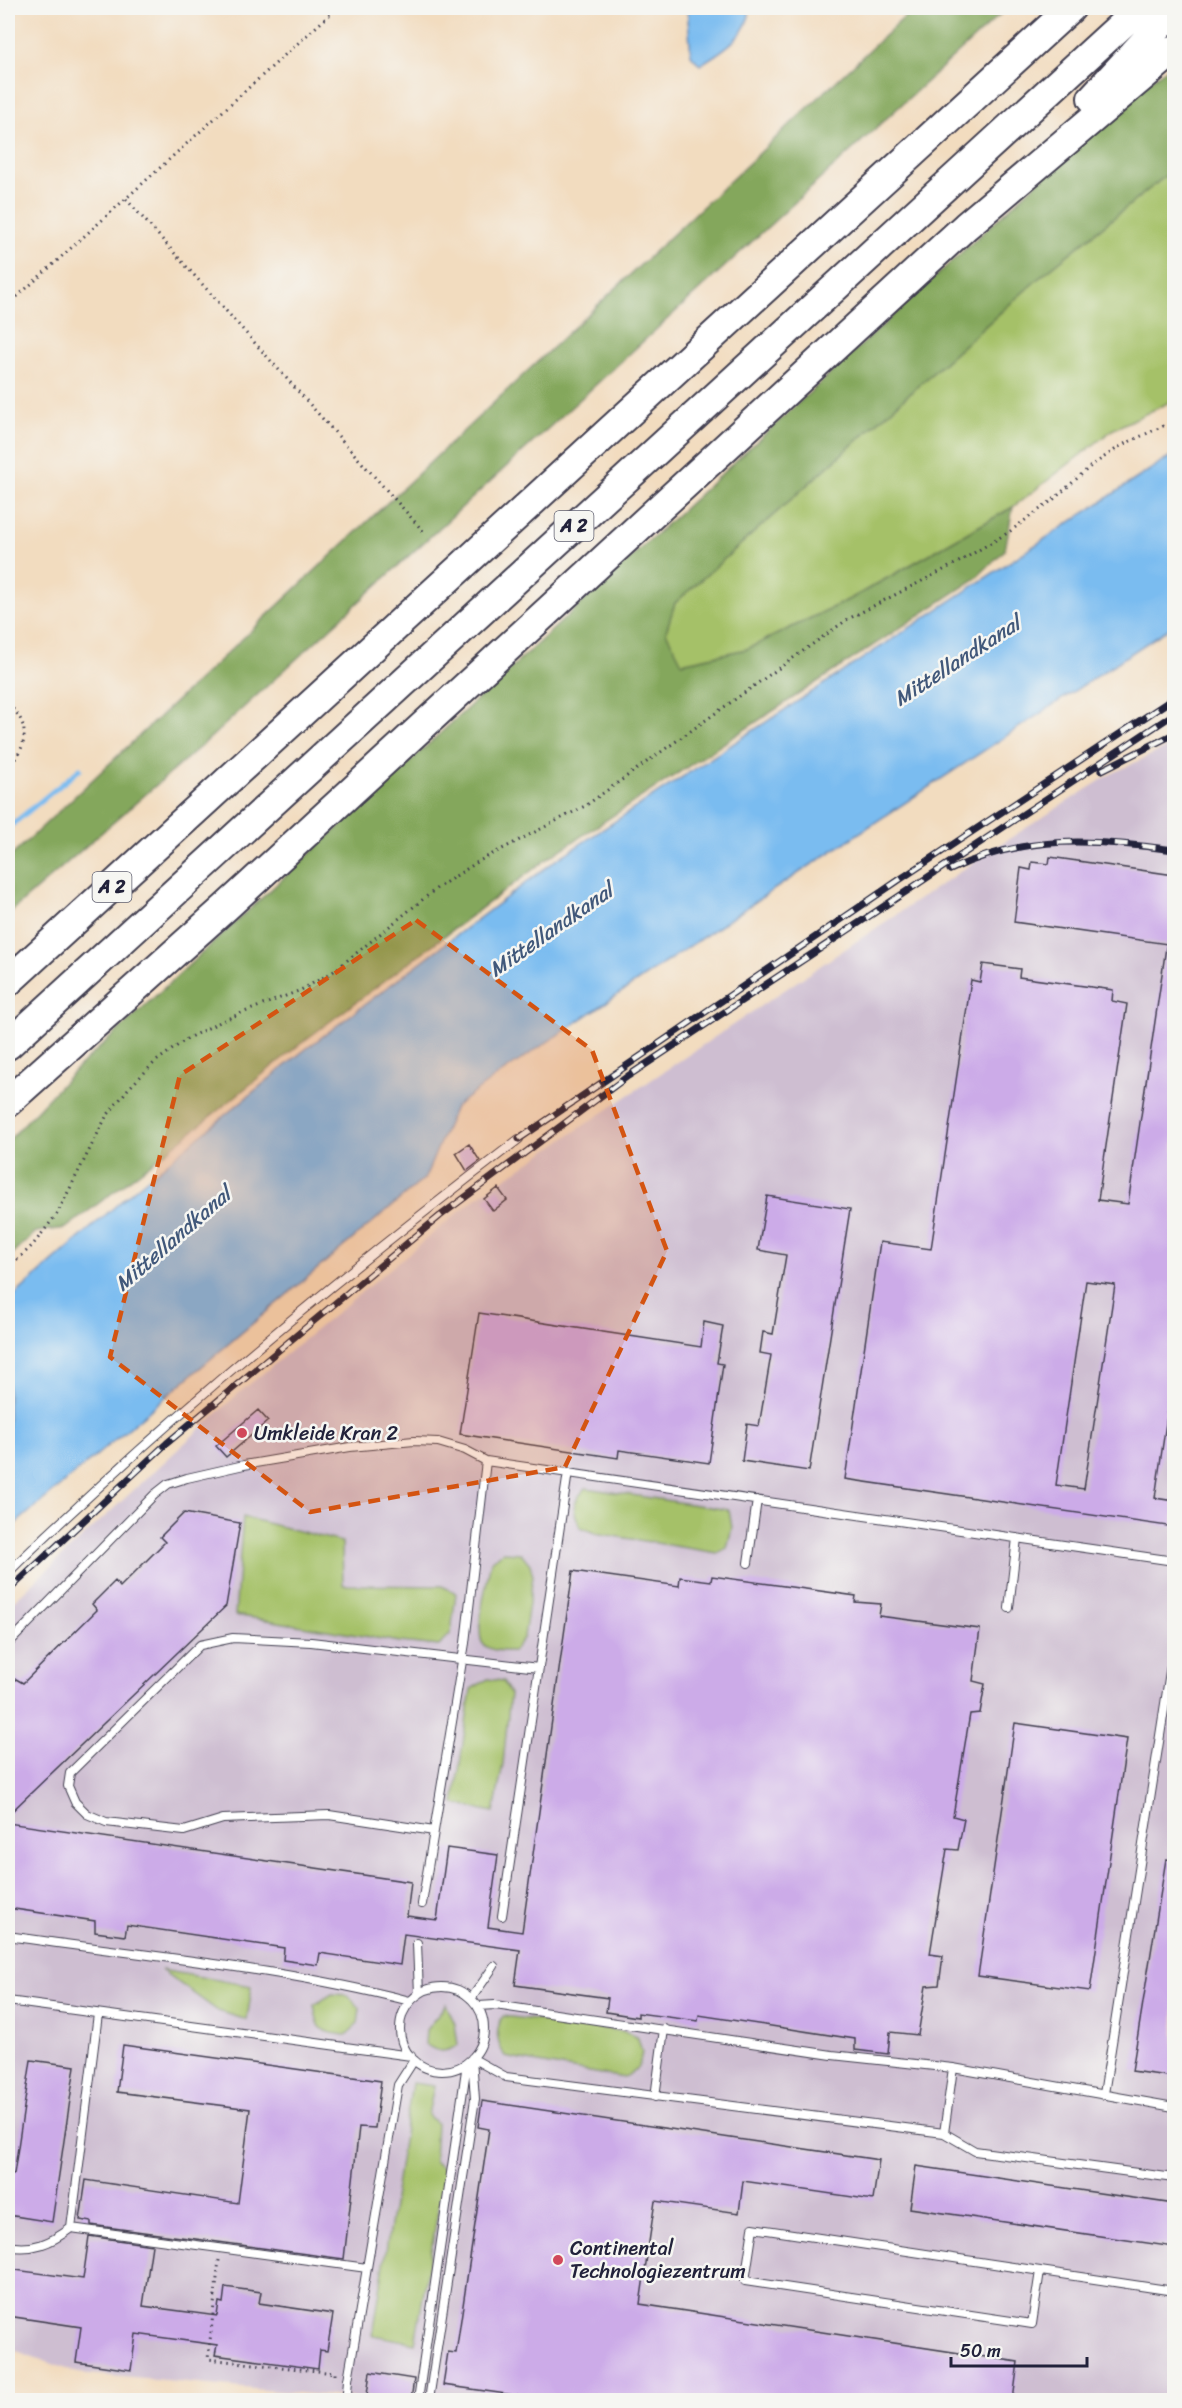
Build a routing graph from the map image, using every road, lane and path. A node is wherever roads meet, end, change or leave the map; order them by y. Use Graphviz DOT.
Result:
graph roads {
  1 [pos="337,8"];
  2 [pos="1071,8"];
  3 [pos="1140,8"];
  4 [pos="1174,10"];
  5 [pos="1174,50"];
  6 [pos="126,199"];
  7 [pos="966,226"];
  8 [pos="8,305"];
  9 [pos="1174,421"];
  10 [pos="424,532"];
  11 [pos="8,705"];
  12 [pos="8,766"];
  13 [pos="150,852"];
  14 [pos="226,907"];
  15 [pos="8,959"];
  16 [pos="8,982"];
  17 [pos="8,1045"];
  18 [pos="8,1102"];
  19 [pos="8,1120"];
  20 [pos="519,1139"];
  21 [pos="8,1268"];
  22 [pos="486,1461"];
  23 [pos="568,1472"];
  24 [pos="757,1500"];
  25 [pos="1017,1538"];
  26 [pos="1174,1561"];
  27 [pos="748,1563"];
  28 [pos="8,1573"];
  29 [pos="1009,1608"];
  30 [pos="8,1644"];
  31 [pos="1174,1646"];
  32 [pos="463,1658"];
  33 [pos="539,1668"];
  34 [pos="435,1831"];
  35 [pos="422,1904"];
  36 [pos="502,1916"];
  37 [pos="8,1936"];
  38 [pos="417,1943"];
  39 [pos="494,1966"];
  40 [pos="419,1994"];
  41 [pos="471,1999"];
  42 [pos="8,2001"];
  43 [pos="410,2001"];
  44 [pos="478,2006"];
  45 [pos="98,2014"];
  46 [pos="664,2029"];
  47 [pos="412,2058"];
  48 [pos="470,2060"];
  49 [pos="953,2068"];
  50 [pos="1104,2094"];
  51 [pos="656,2097"];
  52 [pos="1174,2108"];
  53 [pos="944,2133"];
  54 [pos="1174,2178"];
  55 [pos="71,2228"];
  56 [pos="8,2246"];
  57 [pos="220,2249"];
  58 [pos="367,2268"];
  59 [pos="1040,2271"];
  60 [pos="1174,2291"];
  61 [pos="335,2381"];
  62 [pos="350,2400"];
  63 [pos="418,2400"];
  64 [pos="429,2400"];
  1 -- 6 [label="path"];
  2 -- 13 [label="highway, A 2"];
  3 -- 17 [label="highway, A 2"];
  4 -- 7 [label="highway"];
  5 -- 7 [label="highway"];
  6 -- 8 [label="path"];
  6 -- 10 [label="path"];
  7 -- 14 [label="highway"];
  9 -- 21 [label="path"];
  11 -- 12 [label="path"];
  13 -- 15 [label="highway"];
  13 -- 16 [label="highway, A 2"];
  14 -- 18 [label="highway"];
  14 -- 19 [label="highway"];
  20 -- 28 [label="lane"];
  22 -- 23 [label="lane"];
  22 -- 30 [label="lane"];
  22 -- 32 [label="lane"];
  23 -- 24 [label="lane"];
  23 -- 33 [label="lane"];
  24 -- 25 [label="lane"];
  24 -- 27 [label="lane"];
  25 -- 26 [label="lane"];
  25 -- 29 [label="lane"];
  31 -- 50 [label="lane"];
  32 -- 33 [label="lane"];
  32 -- 34 [label="lane"];
  32 -- 34 [label="lane"];
  33 -- 36 [label="lane"];
  34 -- 35 [label="lane"];
  37 -- 43 [label="lane"];
  38 -- 40 [label="lane"];
  39 -- 41 [label="lane"];
  40 -- 41 [label="lane"];
  40 -- 43 [label="lane"];
  41 -- 44 [label="lane"];
  42 -- 45 [label="lane"];
  43 -- 47 [label="lane"];
  44 -- 46 [label="lane"];
  44 -- 48 [label="lane"];
  45 -- 47 [label="lane"];
  45 -- 55 [label="lane"];
  46 -- 49 [label="lane"];
  46 -- 51 [label="lane"];
  47 -- 48 [label="lane"];
  47 -- 58 [label="lane"];
  48 -- 51 [label="lane"];
  48 -- 63 [label="lane"];
  48 -- 64 [label="lane"];
  49 -- 50 [label="lane"];
  49 -- 53 [label="lane"];
  50 -- 52 [label="lane"];
  51 -- 53 [label="lane"];
  53 -- 54 [label="lane"];
  55 -- 56 [label="lane"];
  55 -- 57 [label="lane"];
  57 -- 58 [label="lane"];
  57 -- 61 [label="path"];
  58 -- 62 [label="lane"];
  59 -- 59 [label="lane"];
  59 -- 60 [label="lane"];
}
